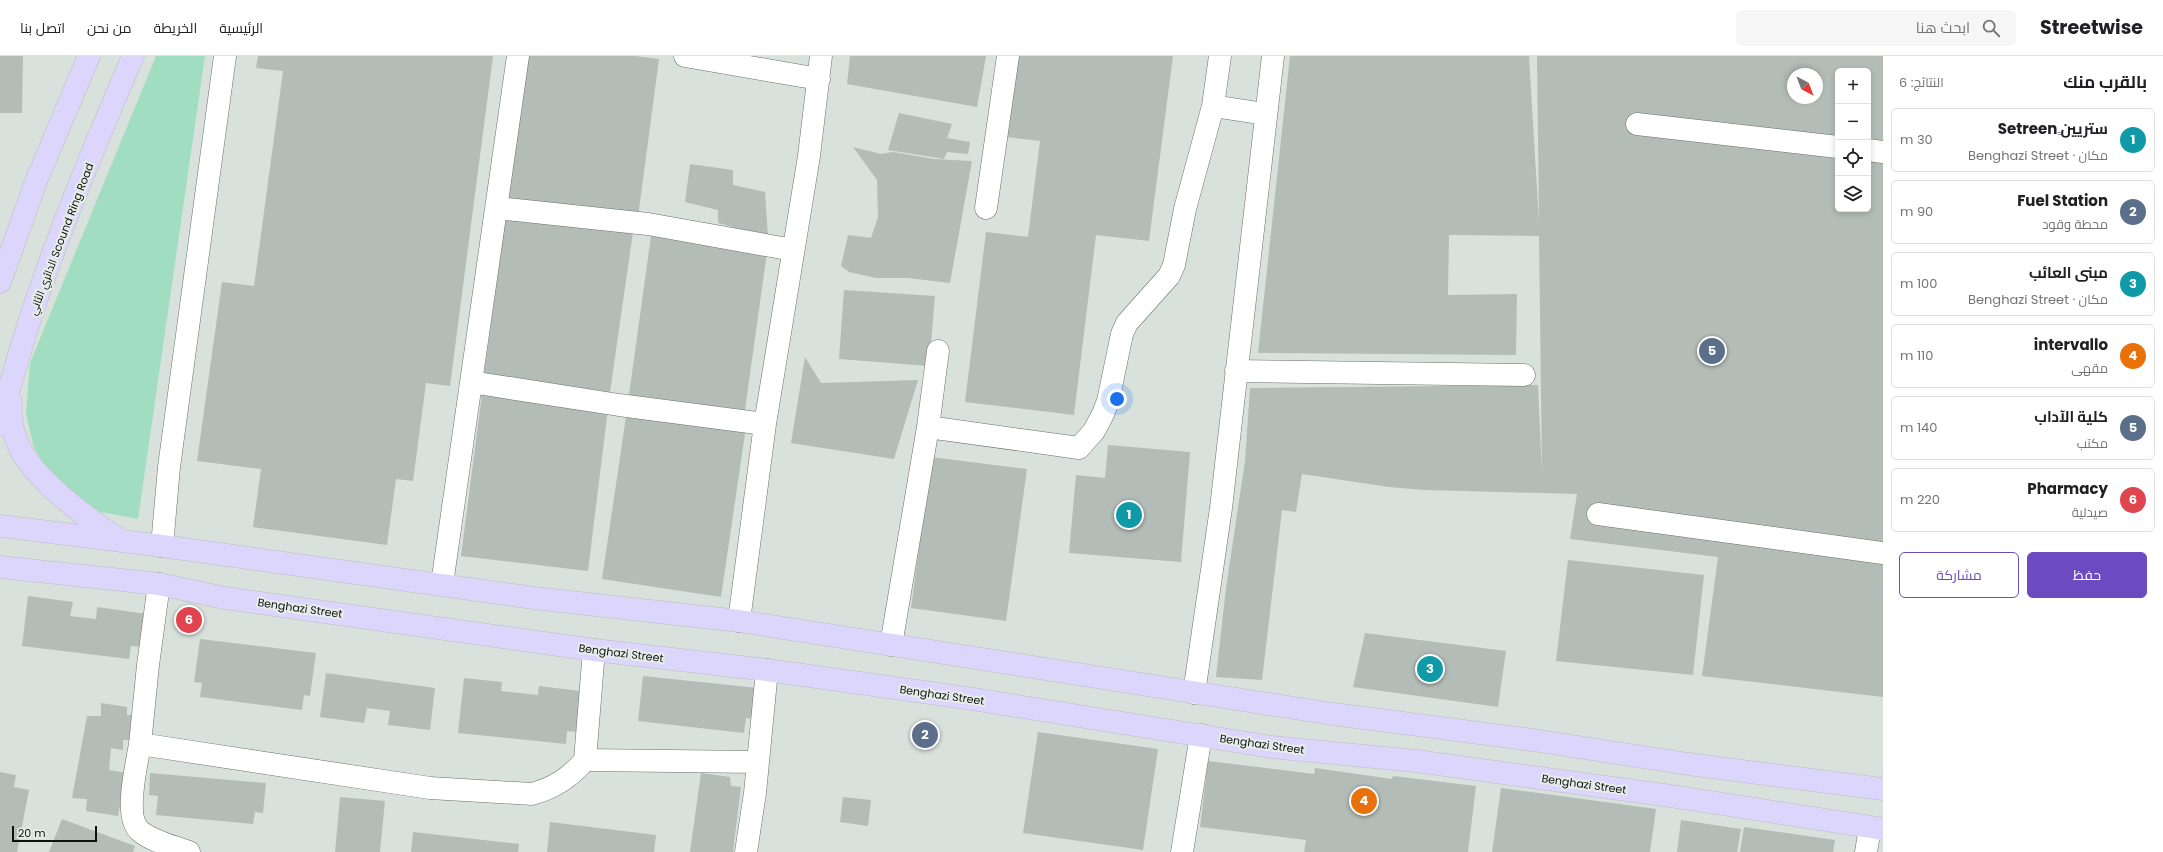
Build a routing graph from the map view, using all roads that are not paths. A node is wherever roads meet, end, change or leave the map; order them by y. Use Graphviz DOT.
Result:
graph roads {
  1 [pos="88,56"];
  2 [pos="133,56"];
  3 [pos="226,56"];
  4 [pos="518,56"];
  5 [pos="685,56"];
  6 [pos="820,56"];
  7 [pos="1008,56"];
  8 [pos="1220,56"];
  9 [pos="1273,56"];
  10 [pos="819,79"];
  11 [pos="1214,106"];
  12 [pos="1265,114"];
  13 [pos="1637,124"];
  14 [pos="1835,146"];
  15 [pos="1871,150"];
  16 [pos="1883,152"];
  17 [pos="497,208"];
  18 [pos="986,208"];
  19 [pos="793,250"];
  20 [pos="0,282"];
  21 [pos="938,351"];
  22 [pos="1236,371"];
  23 [pos="1524,375"];
  24 [pos="11,379"];
  25 [pos="470,382"];
  26 [pos="765,424"];
  27 [pos="0,425"];
  28 [pos="928,427"];
  29 [pos="1598,514"];
  30 [pos="0,526"];
  31 [pos="120,540"];
  32 [pos="162,546"];
  33 [pos="1883,552"];
  34 [pos="0,567"];
  35 [pos="159,584"];
  36 [pos="442,584"];
  37 [pos="739,621"];
  38 [pos="891,645"];
  39 [pos="594,650"];
  40 [pos="767,670"];
  41 [pos="1194,693"];
  42 [pos="1201,735"];
  43 [pos="140,744"];
  44 [pos="585,760"];
  45 [pos="758,762"];
  46 [pos="1883,789"];
  47 [pos="1877,828"];
  48 [pos="189,852"];
  49 [pos="746,852"];
  50 [pos="1182,852"];
  51 [pos="1866,852"];
  1 -- 20 [label="main road"];
  2 -- 24 [label="main road, الدائري الثاني Scound Ring Road"];
  3 -- 32 [label="street"];
  4 -- 17 [label="street"];
  5 -- 10 [label="street"];
  6 -- 10 [label="street"];
  7 -- 18 [label="street"];
  8 -- 11 [label="street"];
  9 -- 12 [label="street"];
  10 -- 19 [label="street"];
  11 -- 12 [label="street"];
  11 -- 28 [label="street"];
  12 -- 22 [label="street"];
  13 -- 14 [label="street"];
  15 -- 16 [label="street"];
  17 -- 19 [label="street"];
  17 -- 25 [label="street"];
  19 -- 26 [label="street"];
  21 -- 28 [label="street"];
  22 -- 23 [label="street"];
  22 -- 41 [label="street"];
  24 -- 27 [label="main road, الدائري الثاني Scound Ring Road"];
  24 -- 31 [label="main road"];
  25 -- 26 [label="street"];
  25 -- 36 [label="street"];
  26 -- 37 [label="street"];
  28 -- 38 [label="street"];
  29 -- 33 [label="street"];
  30 -- 31 [label="main road"];
  31 -- 32 [label="main road"];
  32 -- 36 [label="main road"];
  34 -- 35 [label="main road, Benghazi Street"];
  35 -- 39 [label="main road, Benghazi Street"];
  35 -- 43 [label="street"];
  36 -- 37 [label="main road"];
  37 -- 38 [label="main road"];
  38 -- 41 [label="main road"];
  39 -- 40 [label="main road, Benghazi Street"];
  39 -- 44 [label="street"];
  40 -- 42 [label="main road, Benghazi Street"];
  40 -- 45 [label="street"];
  41 -- 46 [label="main road"];
  42 -- 47 [label="main road, Benghazi Street"];
  42 -- 50 [label="street"];
  43 -- 44 [label="street"];
  43 -- 48 [label="street"];
  44 -- 45 [label="street"];
  45 -- 49 [label="street"];
  47 -- 51 [label="street"];
}
